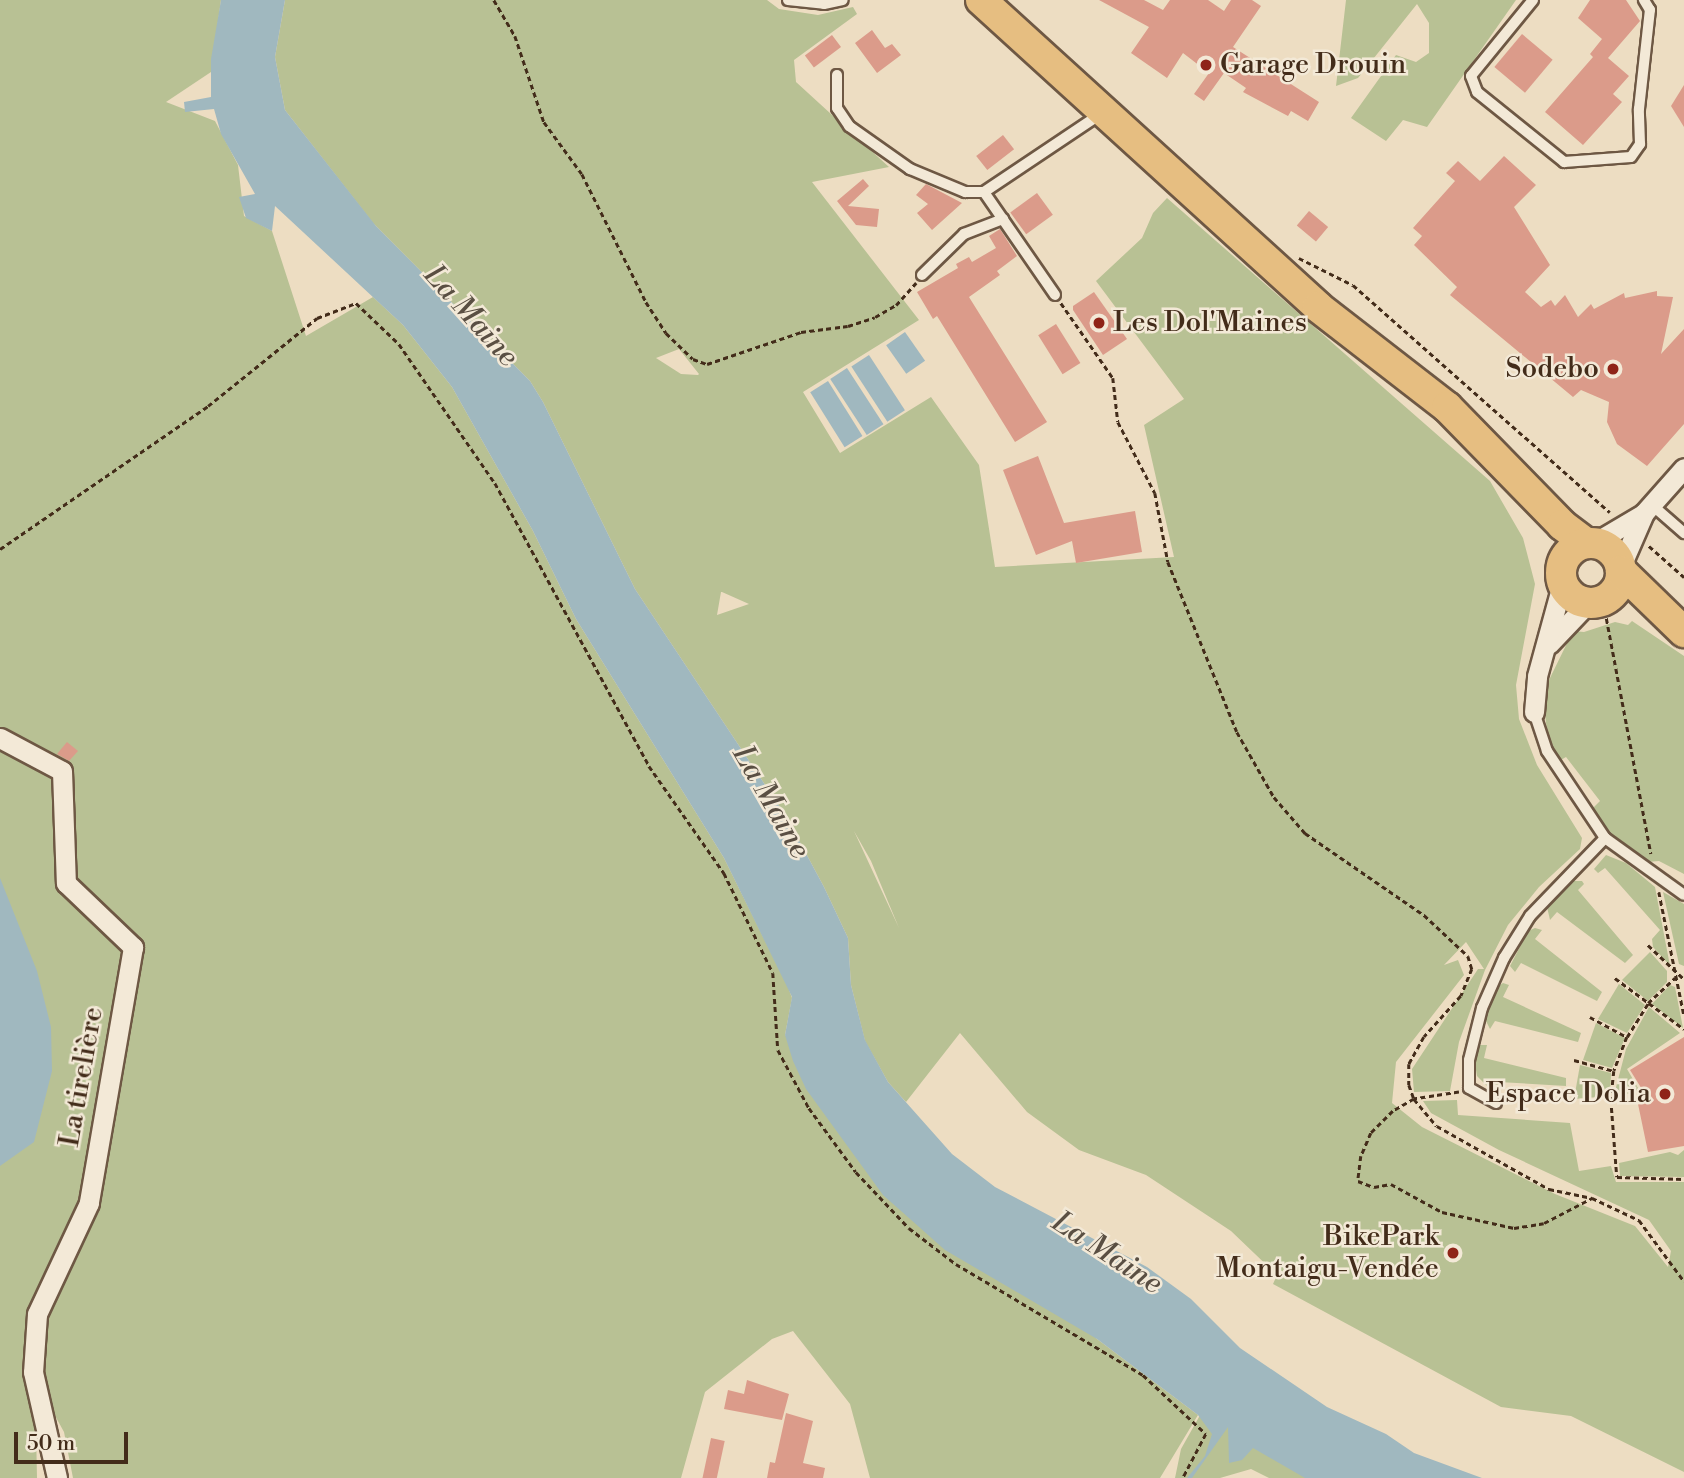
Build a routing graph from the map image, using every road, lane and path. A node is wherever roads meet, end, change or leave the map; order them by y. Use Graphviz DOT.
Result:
graph roads {
  1 [pos="494,0"];
  2 [pos="788,0"];
  3 [pos="843,0"];
  4 [pos="981,0"];
  5 [pos="1533,0"];
  6 [pos="1644,0"];
  7 [pos="837,75"];
  8 [pos="1102,113"];
  9 [pos="984,192"];
  10 [pos="1003,219"];
  11 [pos="1294,256"];
  12 [pos="922,275"];
  13 [pos="1055,295"];
  14 [pos="1496,454"];
  15 [pos="1684,468"];
  16 [pos="1648,509"];
  17 [pos="1630,529"];
  18 [pos="1684,533"];
  19 [pos="1590,543"];
  20 [pos="0,549"];
  21 [pos="1621,568"];
  22 [pos="1563,572"];
  23 [pos="1684,577"];
  24 [pos="1597,601"];
  25 [pos="1683,632"];
  26 [pos="1548,645"];
  27 [pos="1534,712"];
  28 [pos="0,737"];
  29 [pos="1605,838"];
  30 [pos="1656,878"];
  31 [pos="1684,895"];
  32 [pos="1648,945"];
  33 [pos="1676,977"];
  34 [pos="1615,978"];
  35 [pos="1684,979"];
  36 [pos="1648,1003"];
  37 [pos="1684,1015"];
  38 [pos="1590,1017"];
  39 [pos="1684,1029"];
  40 [pos="1627,1037"];
  41 [pos="1574,1060"];
  42 [pos="1614,1071"];
  43 [pos="1469,1088"];
  44 [pos="1414,1099"];
  45 [pos="1496,1103"];
  46 [pos="1684,1179"];
  47 [pos="1592,1198"];
  48 [pos="1684,1281"];
  49 [pos="57,1478"];
  50 [pos="1183,1478"];
  1 -- 12 [label="path"];
  2 -- 3 [label="lane"];
  4 -- 8 [label="main road"];
  5 -- 6 [label="lane"];
  7 -- 9 [label="lane"];
  8 -- 9 [label="lane"];
  8 -- 14 [label="main road"];
  9 -- 10 [label="lane"];
  10 -- 12 [label="lane"];
  10 -- 13 [label="lane"];
  11 -- 17 [label="path"];
  13 -- 44 [label="path"];
  14 -- 19 [label="main road"];
  14 -- 22 [label="main road"];
  15 -- 16 [label="street"];
  16 -- 17 [label="street"];
  16 -- 18 [label="lane"];
  17 -- 19 [label="street"];
  17 -- 21 [label="street"];
  17 -- 23 [label="path"];
  19 -- 21 [label="main road"];
  19 -- 22 [label="main road"];
  20 -- 50 [label="path"];
  21 -- 24 [label="main road"];
  21 -- 25 [label="main road"];
  22 -- 24 [label="main road"];
  22 -- 26 [label="street"];
  24 -- 25 [label="main road"];
  24 -- 26 [label="street"];
  24 -- 30 [label="path"];
  26 -- 27 [label="street"];
  27 -- 29 [label="lane"];
  28 -- 49 [label="street, La tirelière"];
  29 -- 30 [label="lane"];
  29 -- 43 [label="lane"];
  30 -- 31 [label="lane"];
  30 -- 33 [label="path"];
  32 -- 33 [label="path"];
  33 -- 35 [label="path"];
  33 -- 36 [label="path"];
  33 -- 37 [label="path"];
  34 -- 36 [label="path"];
  36 -- 39 [label="path"];
  36 -- 40 [label="path"];
  38 -- 40 [label="path"];
  40 -- 42 [label="path"];
  41 -- 42 [label="path"];
  42 -- 46 [label="path"];
  43 -- 44 [label="path"];
  43 -- 45 [label="lane"];
  44 -- 47 [label="path"];
  44 -- 47 [label="path"];
  47 -- 48 [label="path"];
}
